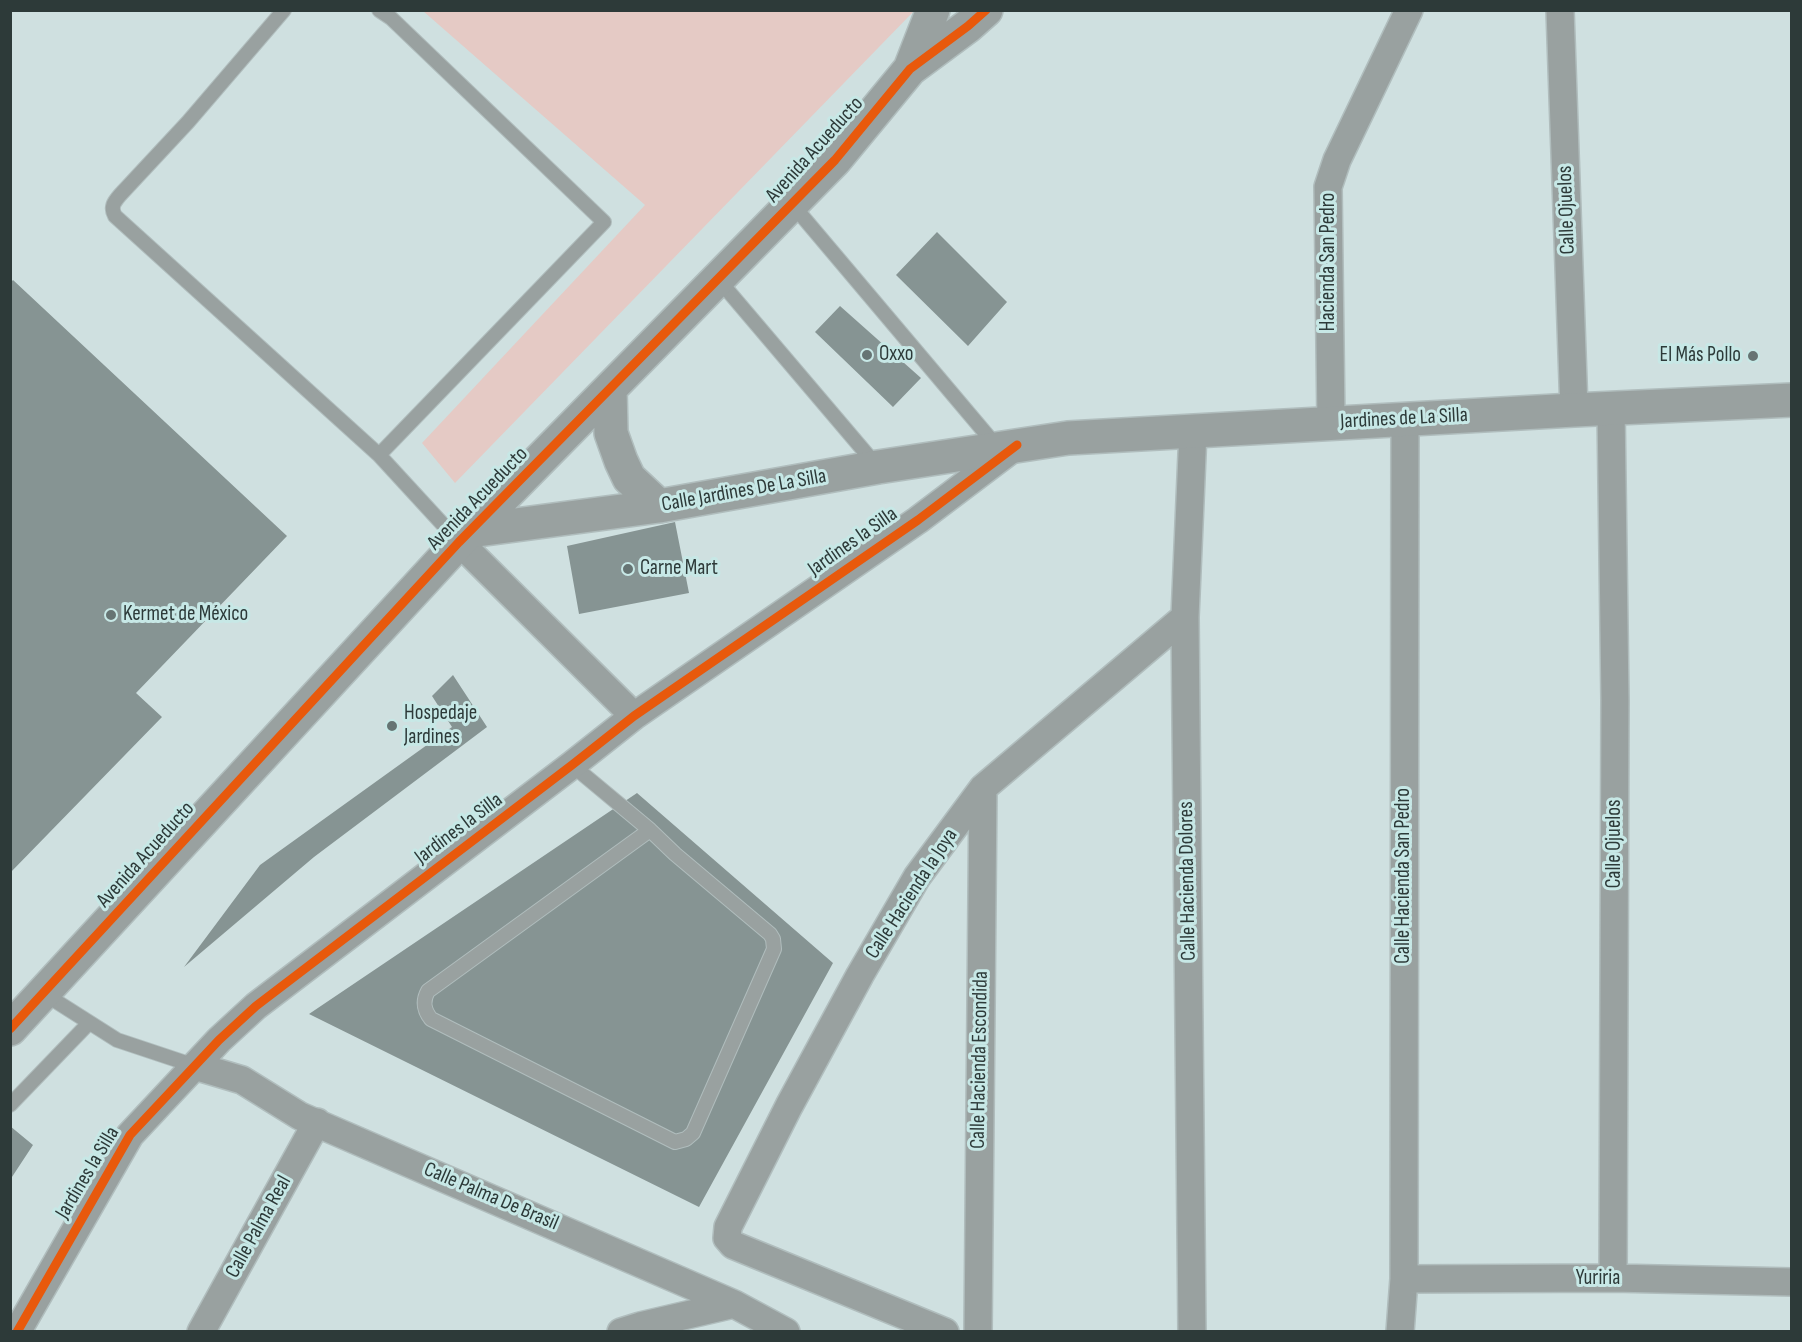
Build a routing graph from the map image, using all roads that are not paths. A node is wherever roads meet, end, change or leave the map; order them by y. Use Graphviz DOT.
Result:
graph roads {
  1 [pos="284,10"];
  2 [pos="380,10"];
  3 [pos="933,10"];
  4 [pos="1409,10"];
  5 [pos="1560,10"];
  6 [pos="970,16"];
  7 [pos="910,69"];
  8 [pos="792,204"];
  9 [pos="718,279"];
  10 [pos="610,389"];
  11 [pos="1791,400"];
  12 [pos="1611,409"];
  13 [pos="1574,410"];
  14 [pos="1405,420"];
  15 [pos="1331,423"];
  16 [pos="1193,431"];
  17 [pos="1008,447"];
  18 [pos="379,455"];
  19 [pos="878,467"];
  20 [pos="659,506"];
  21 [pos="465,536"];
  22 [pos="1185,617"];
  23 [pos="634,716"];
  24 [pos="572,765"];
  25 [pos="983,788"];
  26 [pos="650,830"];
  27 [pos="43,993"];
  28 [pos="90,1023"];
  29 [pos="10,1029"];
  30 [pos="195,1066"];
  31 [pos="10,1105"];
  32 [pos="317,1122"];
  33 [pos="1613,1278"];
  34 [pos="1404,1279"];
  35 [pos="1791,1281"];
  36 [pos="734,1304"];
  37 [pos="17,1332"];
  38 [pos="201,1332"];
  39 [pos="621,1332"];
  40 [pos="786,1332"];
  41 [pos="945,1332"];
  42 [pos="978,1332"];
  43 [pos="1192,1332"];
  44 [pos="1400,1332"];
  1 -- 18 [label="lane"];
  2 -- 18 [label="lane"];
  3 -- 7 [label="street, Avenida Acueducto"];
  4 -- 15 [label="street, Hacienda San Pedro"];
  5 -- 13 [label="street, Calle Ojuelos"];
  6 -- 7 [label="street, Avenida Acueducto"];
  7 -- 8 [label="street, Avenida Acueducto"];
  8 -- 9 [label="street, Avenida Acueducto"];
  8 -- 17 [label="lane"];
  9 -- 10 [label="street, Avenida Acueducto"];
  9 -- 19 [label="lane"];
  10 -- 20 [label="street"];
  10 -- 21 [label="street, Avenida Acueducto"];
  11 -- 12 [label="street, Jardines de La Silla"];
  12 -- 13 [label="street, Jardines de La Silla"];
  12 -- 33 [label="street, Calle Ojuelos"];
  13 -- 14 [label="street, Jardines de La Silla"];
  14 -- 15 [label="street, Jardines de La Silla"];
  14 -- 34 [label="street, Calle Hacienda San Pedro"];
  15 -- 16 [label="street, Jardines de La Silla"];
  16 -- 17 [label="street, Jardines de La Silla"];
  16 -- 22 [label="street, Calle Hacienda Dolores"];
  17 -- 19 [label="street, Calle Jardines De La Silla"];
  17 -- 23 [label="street, Jardines la Silla"];
  18 -- 21 [label="lane"];
  19 -- 20 [label="street, Calle Jardines De La Silla"];
  20 -- 21 [label="street, Calle Jardines De La Silla"];
  21 -- 23 [label="street"];
  21 -- 27 [label="street, Avenida Acueducto"];
  22 -- 25 [label="street, Calle Hacienda la Joya"];
  22 -- 43 [label="street, Calle Hacienda Dolores"];
  23 -- 24 [label="street, Jardines la Silla"];
  24 -- 26 [label="lane"];
  24 -- 30 [label="street, Jardines la Silla"];
  25 -- 41 [label="street, Calle Hacienda la Joya"];
  25 -- 42 [label="street, Calle Hacienda Escondida"];
  26 -- 26 [label="lane"];
  27 -- 28 [label="lane"];
  27 -- 29 [label="street, Avenida Acueducto"];
  28 -- 30 [label="lane"];
  28 -- 31 [label="lane"];
  30 -- 32 [label="street, Calle Palma De Brasil"];
  30 -- 37 [label="street, Jardines la Silla"];
  32 -- 36 [label="street, Calle Palma De Brasil"];
  32 -- 38 [label="street, Calle Palma Real"];
  33 -- 34 [label="street, Yuriria"];
  33 -- 35 [label="street, Yuriria"];
  34 -- 44 [label="street, Calle Hacienda San Pedro"];
  36 -- 39 [label="street"];
  36 -- 40 [label="street, Calle Palma De Brasil"];
}
